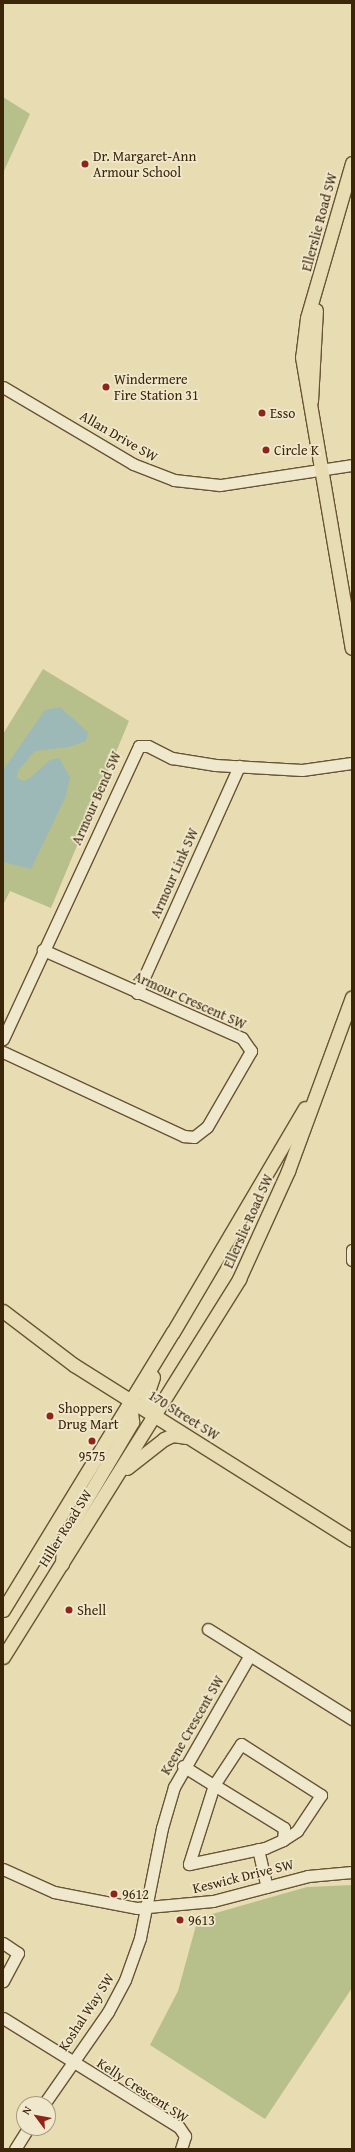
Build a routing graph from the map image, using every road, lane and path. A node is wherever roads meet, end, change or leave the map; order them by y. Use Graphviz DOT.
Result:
graph roads {
  1 [pos="352,163"];
  2 [pos="3,387"];
  3 [pos="352,465"];
  4 [pos="323,470"];
  5 [pos="352,648"];
  6 [pos="352,763"];
  7 [pos="239,766"];
  8 [pos="43,950"];
  9 [pos="137,993"];
  10 [pos="352,998"];
  11 [pos="3,1039"];
  12 [pos="3,1052"];
  13 [pos="325,1070"];
  14 [pos="225,1244"];
  15 [pos="3,1311"];
  16 [pos="130,1401"];
  17 [pos="154,1416"];
  18 [pos="193,1440"];
  19 [pos="114,1480"];
  20 [pos="352,1540"];
  21 [pos="62,1564"];
  22 [pos="3,1610"];
  23 [pos="208,1629"];
  24 [pos="250,1655"];
  25 [pos="3,1657"];
  26 [pos="352,1719"];
  27 [pos="183,1766"];
  28 [pos="214,1785"];
  29 [pos="283,1840"];
  30 [pos="258,1849"];
  31 [pos="3,1869"];
  32 [pos="352,1872"];
  33 [pos="267,1887"];
  34 [pos="146,1908"];
  35 [pos="3,1943"];
  36 [pos="3,1981"];
  37 [pos="3,2018"];
  38 [pos="72,2062"];
  39 [pos="49,2096"];
  40 [pos="23,2136"];
  41 [pos="15,2149"];
  42 [pos="180,2149"];
  1 -- 4 [label="main road, Ellerslie Road SW"];
  2 -- 4 [label="street, Allan Drive SW"];
  3 -- 4 [label="street, Allan Drive SW"];
  4 -- 5 [label="main road, Ellerslie Road SW"];
  6 -- 7 [label="street, Armour Bend SW"];
  7 -- 8 [label="street, Armour Bend SW"];
  7 -- 9 [label="street, Armour Link SW"];
  8 -- 9 [label="street, Armour Crescent SW"];
  8 -- 11 [label="street, Armour Bend SW"];
  9 -- 12 [label="street, Armour Crescent SW"];
  10 -- 13 [label="main road, Ellerslie Road SW"];
  13 -- 14 [label="main road, Ellerslie Road SW"];
  13 -- 17 [label="main road, Ellerslie Road SW"];
  14 -- 16 [label="main road, Ellerslie Road SW"];
  14 -- 17 [label="main road"];
  15 -- 16 [label="main road, 170 Street SW"];
  16 -- 17 [label="main road, 170 Street SW"];
  16 -- 21 [label="main road"];
  16 -- 22 [label="main road, Hiller Road SW"];
  17 -- 18 [label="main road, 170 Street SW"];
  17 -- 19 [label="main road, Hiller Road SW"];
  18 -- 19 [label="main road"];
  18 -- 20 [label="main road, 170 Street SW"];
  19 -- 21 [label="main road, Hiller Road SW"];
  21 -- 25 [label="main road, Hiller Road SW"];
  23 -- 24 [label="street"];
  24 -- 26 [label="street"];
  24 -- 27 [label="street, Keene Crescent SW"];
  27 -- 28 [label="street"];
  27 -- 34 [label="street, Keene Crescent SW"];
  28 -- 29 [label="street"];
  28 -- 29 [label="street"];
  28 -- 30 [label="street"];
  29 -- 30 [label="street"];
  30 -- 33 [label="street"];
  31 -- 34 [label="street, Keswick Drive SW"];
  32 -- 33 [label="street, Keswick Drive SW"];
  33 -- 34 [label="street, Keswick Drive SW"];
  34 -- 38 [label="street, Koshal Way SW"];
  35 -- 36 [label="street"];
  37 -- 38 [label="street"];
  38 -- 39 [label="street, Koshal Way SW"];
  38 -- 42 [label="street, Kelly Crescent SW"];
  40 -- 41 [label="street"];
}
